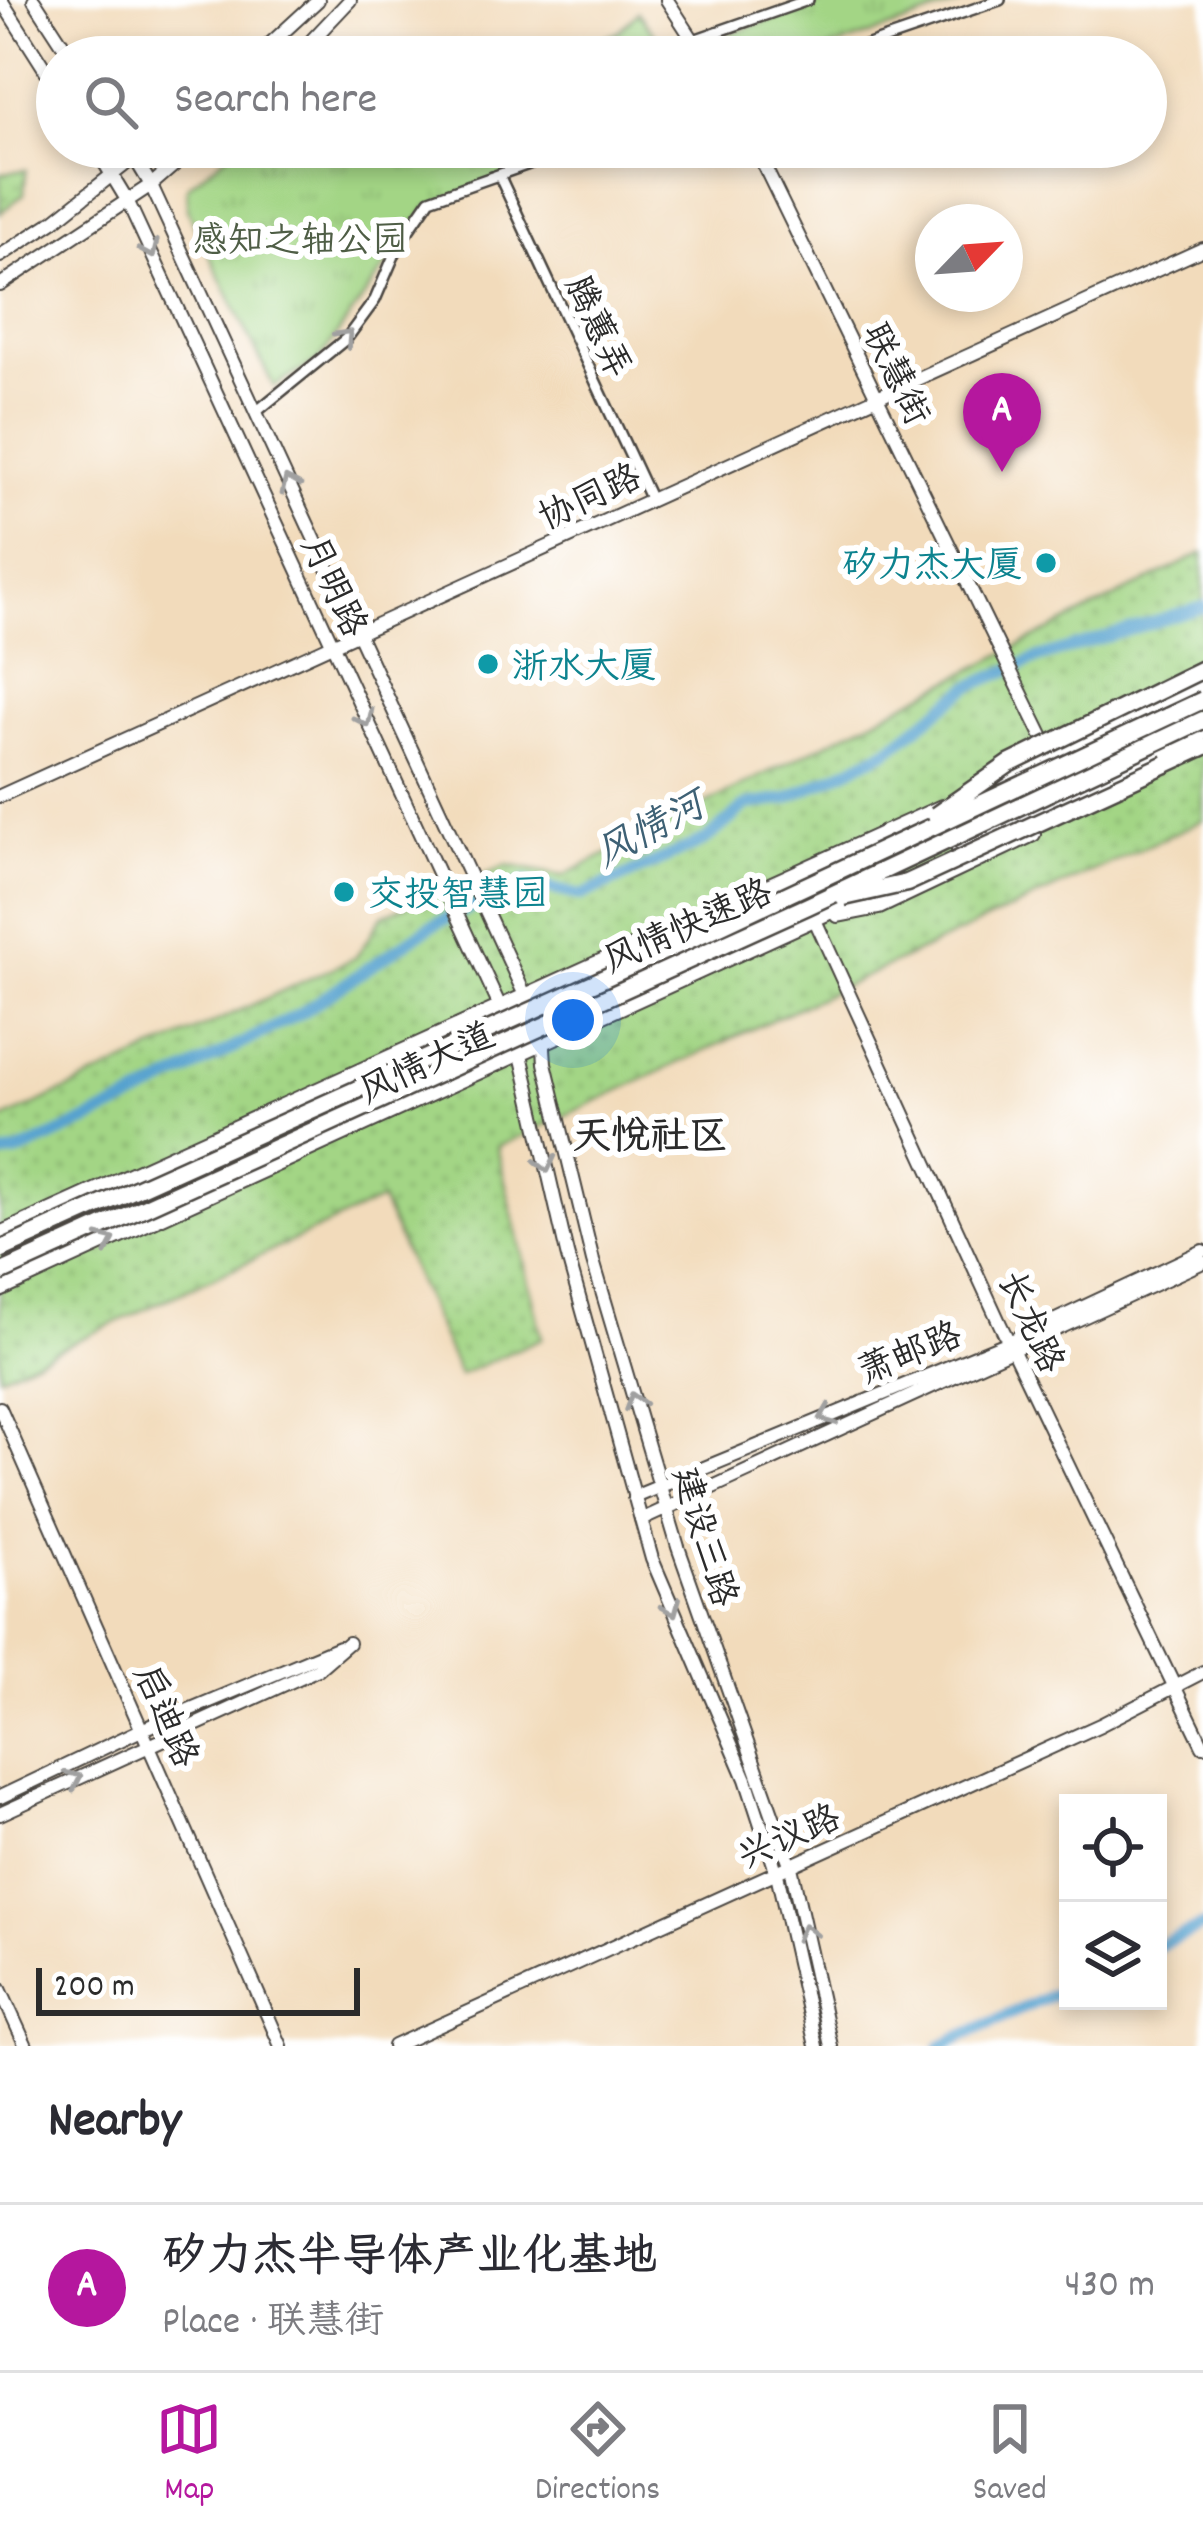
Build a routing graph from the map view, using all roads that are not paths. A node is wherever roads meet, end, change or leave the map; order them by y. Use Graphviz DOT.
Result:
graph roads {
  1 [pos="1,0"];
  2 [pos="34,0"];
  3 [pos="318,0"];
  4 [pos="350,0"];
  5 [pos="667,0"];
  6 [pos="808,0"];
  7 [pos="1000,0"];
  8 [pos="57,36"];
  9 [pos="279,36"];
  10 [pos="317,36"];
  11 [pos="691,36"];
  12 [pos="705,36"];
  13 [pos="895,36"];
  14 [pos="36,55"];
  15 [pos="108,168"];
  16 [pos="119,168"];
  17 [pos="141,168"];
  18 [pos="170,168"];
  19 [pos="518,168"];
  20 [pos="764,168"];
  21 [pos="499,175"];
  22 [pos="113,176"];
  23 [pos="151,184"];
  24 [pos="128,200"];
  25 [pos="1203,248"];
  26 [pos="0,256"];
  27 [pos="0,285"];
  28 [pos="876,396"];
  29 [pos="256,412"];
  30 [pos="651,500"];
  31 [pos="358,634"];
  32 [pos="330,645"];
  33 [pos="1203,669"];
  34 [pos="1203,686"];
  35 [pos="1203,700"];
  36 [pos="1203,720"];
  37 [pos="1203,733"];
  38 [pos="1203,750"];
  39 [pos="1052,755"];
  40 [pos="0,796"];
  41 [pos="904,837"];
  42 [pos="812,913"];
  43 [pos="525,994"];
  44 [pos="500,1006"];
  45 [pos="545,1038"];
  46 [pos="520,1049"];
  47 [pos="0,1234"];
  48 [pos="0,1250"];
  49 [pos="1203,1251"];
  50 [pos="1203,1262"];
  51 [pos="0,1273"];
  52 [pos="0,1290"];
  53 [pos="1011,1346"];
  54 [pos="0,1408"];
  55 [pos="659,1485"];
  56 [pos="634,1497"];
  57 [pos="666,1507"];
  58 [pos="641,1520"];
  59 [pos="1203,1672"];
  60 [pos="1174,1687"];
  61 [pos="142,1730"];
  62 [pos="148,1745"];
  63 [pos="1203,1746"];
  64 [pos="0,1797"];
  65 [pos="0,1814"];
  66 [pos="791,1867"];
  67 [pos="777,1874"];
  68 [pos="0,1989"];
  69 [pos="26,2046"];
  70 [pos="281,2046"];
  71 [pos="394,2046"];
  72 [pos="816,2046"];
  73 [pos="831,2046"];
  1 -- 14 [label="street"];
  2 -- 8 [label="street"];
  3 -- 9 [label="street"];
  4 -- 10 [label="street"];
  5 -- 11 [label="street"];
  6 -- 12 [label="street"];
  7 -- 13 [label="street"];
  15 -- 22 [label="street, 月明路"];
  16 -- 22 [label="street"];
  17 -- 23 [label="street, 月明路"];
  18 -- 23 [label="street"];
  19 -- 21 [label="street"];
  20 -- 28 [label="street, 联慧街"];
  29 -- 21 [label="street, one-way"];
  21 -- 30 [label="street, 腾蕙弄"];
  22 -- 24 [label="street, 月明路"];
  22 -- 26 [label="street"];
  23 -- 24 [label="street"];
  23 -- 29 [label="street, 月明路"];
  24 -- 27 [label="street"];
  24 -- 32 [label="street, 月明路, one-way"];
  25 -- 28 [label="street, 协同路"];
  28 -- 30 [label="street, 协同路"];
  28 -- 39 [label="street, 联慧街"];
  31 -- 29 [label="street, 月明路, one-way"];
  30 -- 31 [label="street, 协同路"];
  31 -- 32 [label="street, 协同路"];
  31 -- 43 [label="street, 月明路"];
  32 -- 40 [label="street, 协同路"];
  32 -- 44 [label="street, 月明路, one-way"];
  33 -- 41 [label="highway, bridge"];
  34 -- 39 [label="main road, 风情大道"];
  35 -- 41 [label="highway, 风情快速路, bridge"];
  36 -- 42 [label="highway, 风情快速路, bridge"];
  37 -- 42 [label="main road, 风情大道"];
  38 -- 42 [label="highway, bridge"];
  38 -- 42 [label="main road"];
  39 -- 43 [label="main road, 风情大道"];
  41 -- 48 [label="highway, 风情快速路, bridge"];
  42 -- 45 [label="main road, 风情大道"];
  42 -- 51 [label="highway, 风情快速路, bridge"];
  42 -- 53 [label="street, 长龙路"];
  43 -- 44 [label="main road, 风情大道"];
  43 -- 45 [label="street, 月明路"];
  44 -- 46 [label="street, 月明路"];
  44 -- 47 [label="main road, 风情大道"];
  45 -- 46 [label="main road, 风情大道"];
  55 -- 45 [label="street, 建设三路, one-way"];
  52 -- 46 [label="main road, 风情大道, one-way"];
  46 -- 56 [label="street, 建设三路, one-way"];
  49 -- 53 [label="street, 萧邮路"];
  50 -- 53 [label="street, 萧邮路"];
  53 -- 55 [label="street, 萧邮路, one-way"];
  53 -- 57 [label="street, 萧邮路"];
  53 -- 60 [label="street, 长龙路"];
  54 -- 61 [label="street, 启迪路"];
  55 -- 56 [label="street, 萧邮路"];
  55 -- 57 [label="street, 建设三路"];
  56 -- 58 [label="street, 建设三路"];
  57 -- 58 [label="street, 萧邮路"];
  57 -- 66 [label="street, 建设三路"];
  58 -- 67 [label="street, 建设三路, one-way"];
  59 -- 60 [label="street, 兴议路"];
  60 -- 63 [label="street, 长龙路"];
  60 -- 66 [label="street, 兴议路"];
  61 -- 62 [label="street, 启迪路"];
  61 -- 62 [label="street"];
  61 -- 64 [label="street"];
  65 -- 62 [label="street, one-way"];
  62 -- 70 [label="street, 启迪路"];
  66 -- 67 [label="street, 兴议路"];
  73 -- 66 [label="street, 建设三路, one-way"];
  67 -- 71 [label="street, 兴议路"];
  67 -- 72 [label="street, 建设三路"];
  68 -- 69 [label="street"];
}
